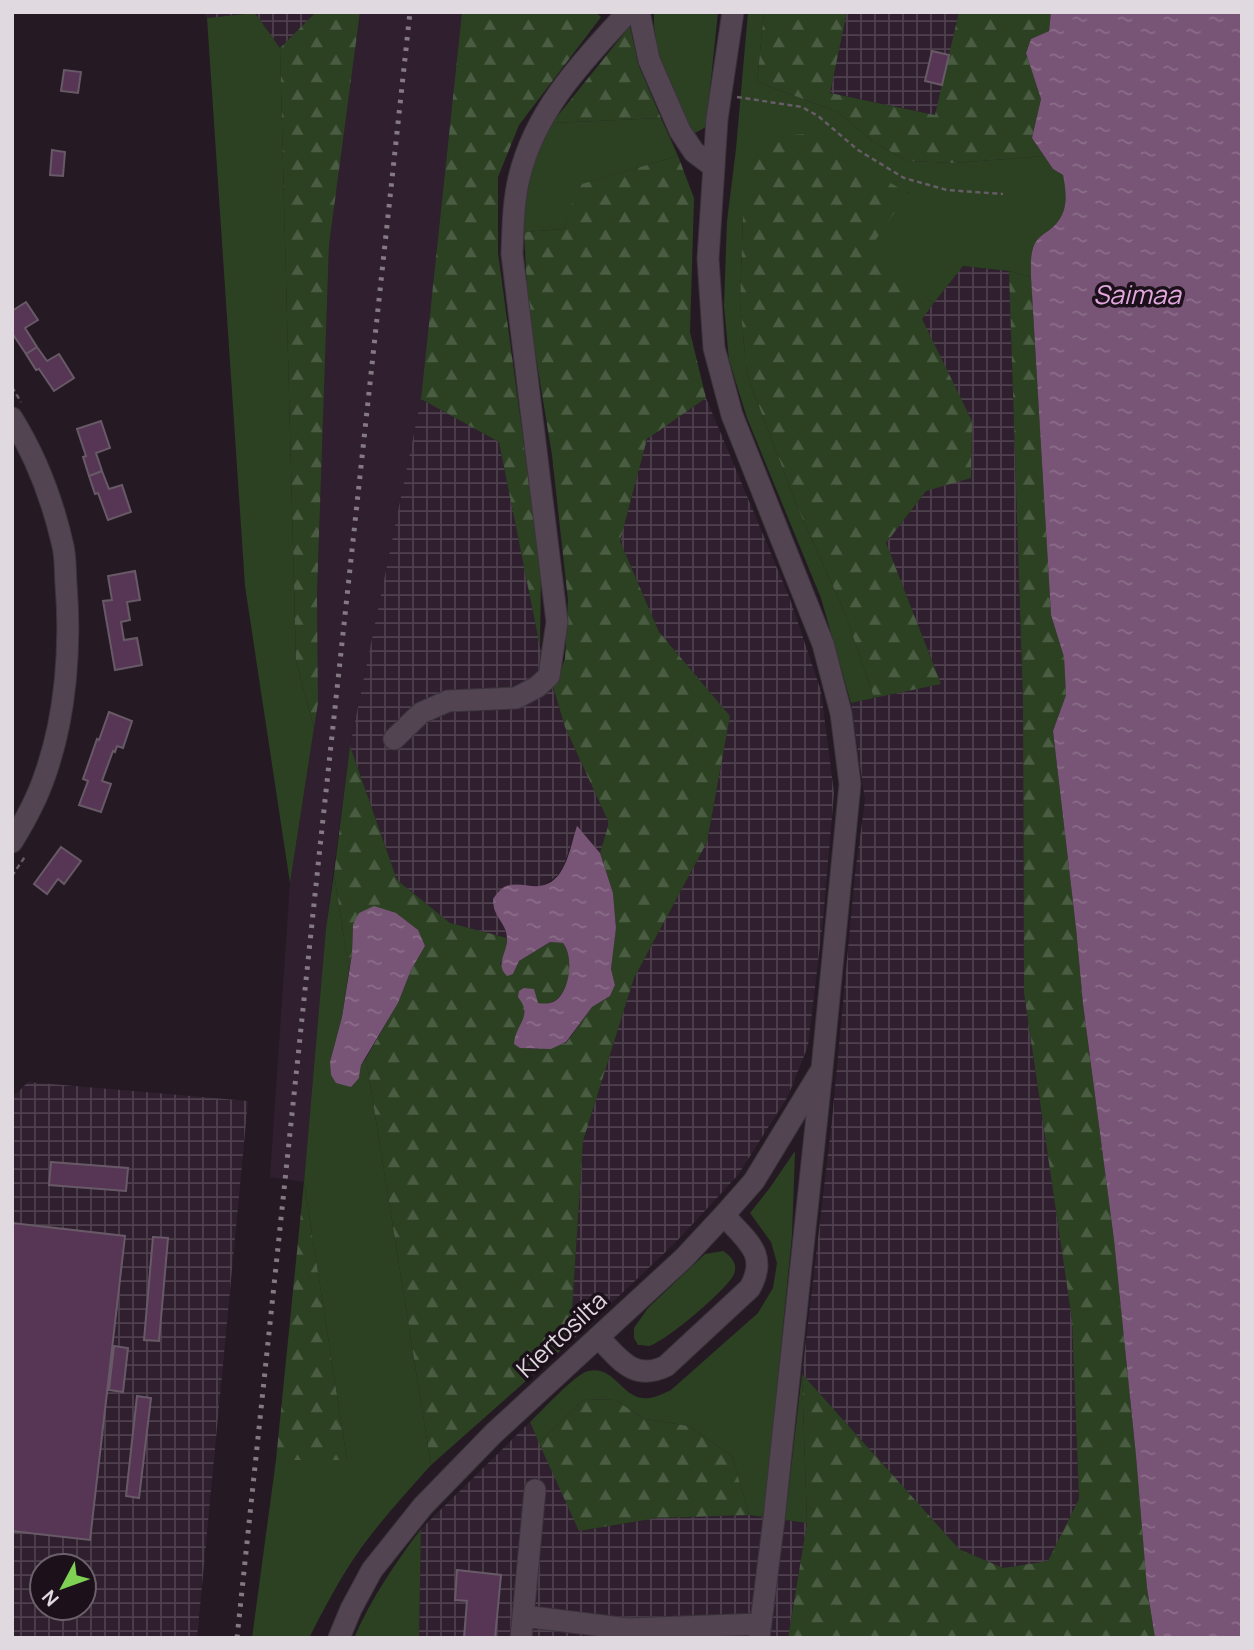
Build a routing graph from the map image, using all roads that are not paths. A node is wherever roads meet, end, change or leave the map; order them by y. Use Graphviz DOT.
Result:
graph roads {
  1 [pos="628,12"];
  2 [pos="639,12"];
  3 [pos="733,12"];
  4 [pos="714,167"];
  5 [pos="12,418"];
  6 [pos="394,739"];
  7 [pos="12,842"];
  8 [pos="822,1069"];
  9 [pos="724,1215"];
  10 [pos="598,1337"];
  11 [pos="535,1490"];
  12 [pos="523,1616"];
  13 [pos="760,1631"];
  14 [pos="628,1634"];
  15 [pos="338,1638"];
  16 [pos="522,1638"];
  1 -- 6 [label="street"];
  2 -- 4 [label="street"];
  3 -- 4 [label="street"];
  4 -- 8 [label="street"];
  5 -- 7 [label="street"];
  8 -- 9 [label="street, Kiertosilta"];
  8 -- 13 [label="street"];
  9 -- 10 [label="street, Kiertosilta"];
  9 -- 10 [label="street"];
  10 -- 15 [label="street, Kiertosilta"];
  11 -- 12 [label="street"];
  12 -- 14 [label="street"];
  12 -- 16 [label="street"];
  13 -- 14 [label="street"];
}
